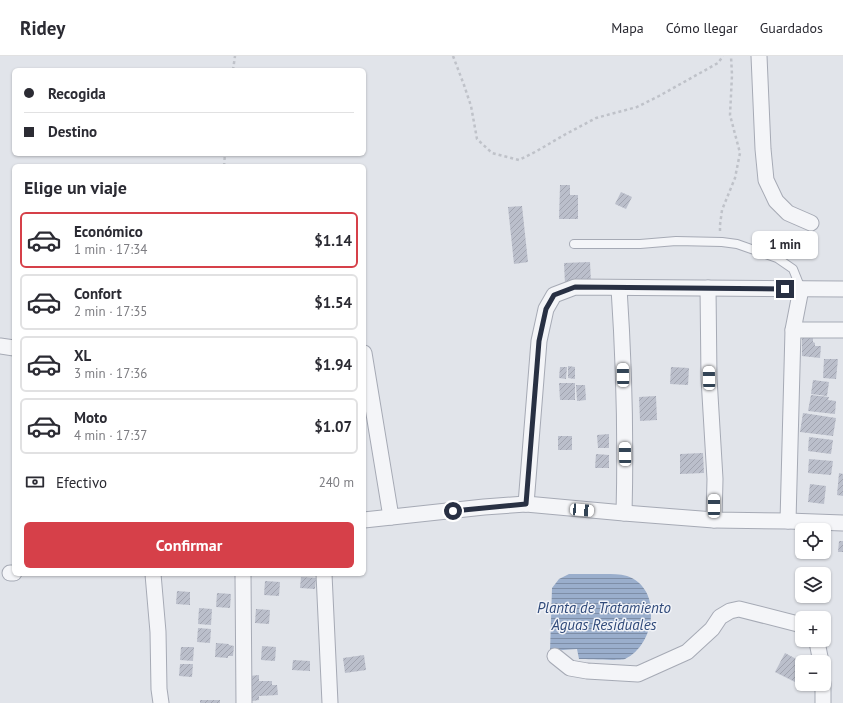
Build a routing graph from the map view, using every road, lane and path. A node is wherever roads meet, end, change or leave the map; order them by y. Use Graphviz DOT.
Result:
graph roads {
  1 [pos="236,56"];
  2 [pos="453,56"];
  3 [pos="723,56"];
  4 [pos="731,56"];
  5 [pos="759,56"];
  6 [pos="233,68"];
  7 [pos="811,223"];
  8 [pos="722,242"];
  9 [pos="574,244"];
  10 [pos="619,288"];
  11 [pos="708,288"];
  12 [pos="801,289"];
  13 [pos="843,289"];
  14 [pos="792,330"];
  15 [pos="843,330"];
  16 [pos="0,346"];
  17 [pos="12,348"];
  18 [pos="366,365"];
  19 [pos="526,504"];
  20 [pos="624,513"];
  21 [pos="391,517"];
  22 [pos="366,520"];
  23 [pos="714,520"];
  24 [pos="788,521"];
  25 [pos="843,523"];
  26 [pos="153,576"];
  27 [pos="243,576"];
  28 [pos="324,576"];
  29 [pos="795,623"];
  30 [pos="555,656"];
  31 [pos="823,691"];
  32 [pos="161,703"];
  33 [pos="244,703"];
  34 [pos="330,703"];
  35 [pos="823,703"];
  1 -- 6 [label="path"];
  2 -- 3 [label="path"];
  4 -- 8 [label="path"];
  5 -- 7 [label="street"];
  8 -- 9 [label="lane"];
  8 -- 12 [label="lane"];
  10 -- 11 [label="street"];
  10 -- 19 [label="street"];
  10 -- 20 [label="street"];
  11 -- 12 [label="street"];
  11 -- 23 [label="street"];
  12 -- 13 [label="street"];
  12 -- 14 [label="street"];
  14 -- 15 [label="street"];
  14 -- 24 [label="street"];
  16 -- 17 [label="street"];
  18 -- 21 [label="street"];
  19 -- 20 [label="street"];
  19 -- 21 [label="street"];
  20 -- 23 [label="street"];
  21 -- 22 [label="street"];
  23 -- 24 [label="street"];
  24 -- 25 [label="street"];
  26 -- 32 [label="street"];
  27 -- 33 [label="street"];
  28 -- 34 [label="street"];
  29 -- 30 [label="street"];
  31 -- 35 [label="street"];
}
